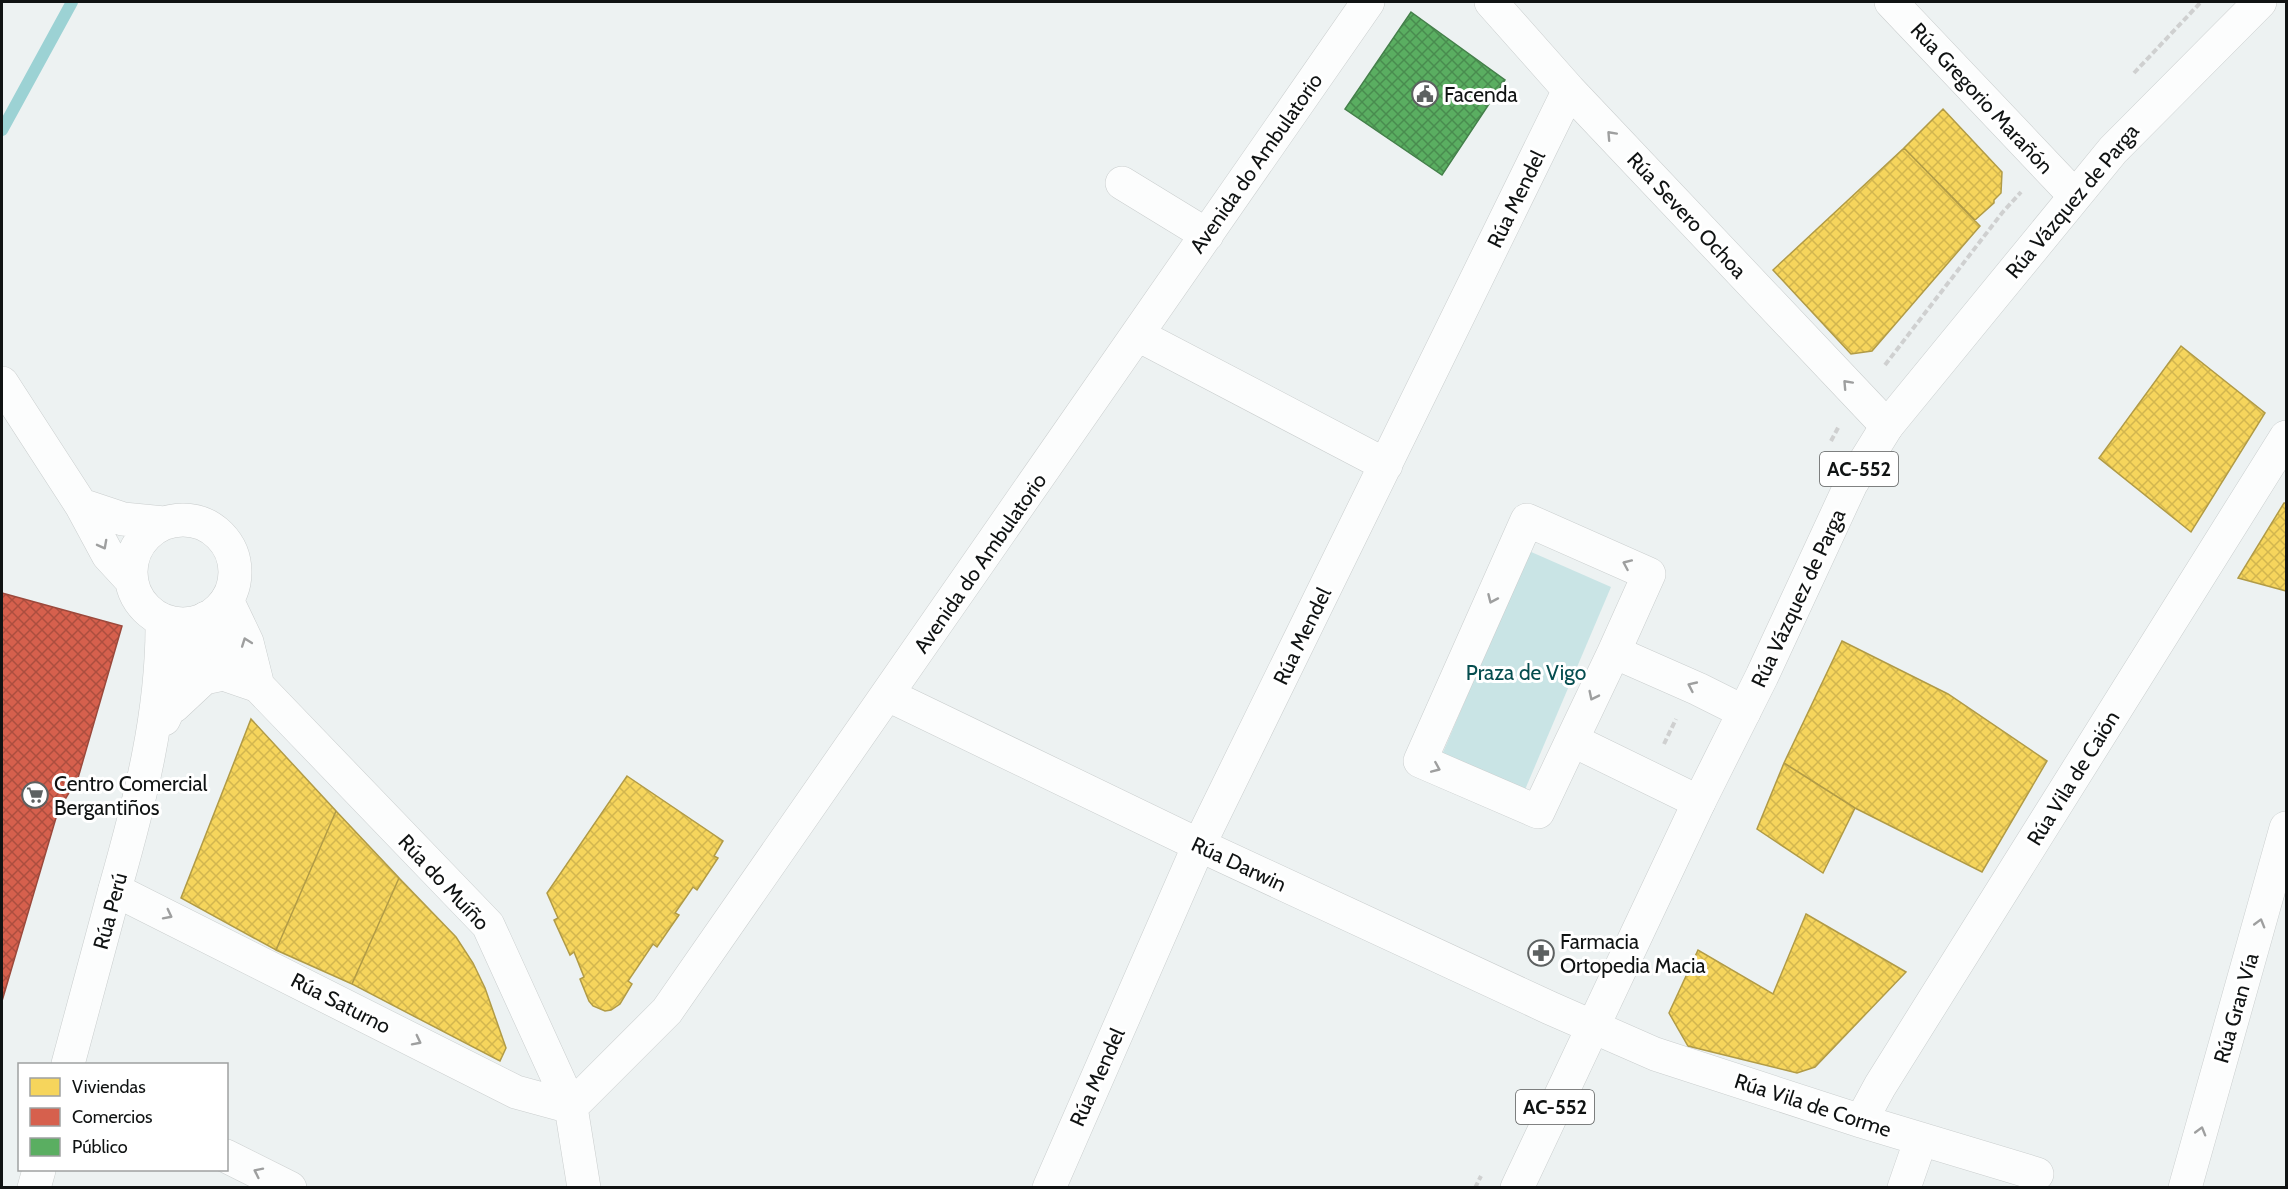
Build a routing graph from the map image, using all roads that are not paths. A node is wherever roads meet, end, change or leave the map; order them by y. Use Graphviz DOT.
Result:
graph roads {
  1 [pos="1368,2"];
  2 [pos="1491,2"];
  3 [pos="1891,2"];
  4 [pos="2260,2"];
  5 [pos="1569,90"];
  6 [pos="1122,183"];
  7 [pos="2074,195"];
  8 [pos="1207,235"];
  9 [pos="1138,335"];
  10 [pos="2,383"];
  11 [pos="1887,426"];
  12 [pos="2286,437"];
  13 [pos="1386,465"];
  14 [pos="81,505"];
  15 [pos="164,523"];
  16 [pos="131,580"];
  17 [pos="196,616"];
  18 [pos="1614,652"];
  19 [pos="223,674"];
  20 [pos="258,686"];
  21 [pos="888,695"];
  22 [pos="1744,712"];
  23 [pos="166,713"];
  24 [pos="1572,740"];
  25 [pos="150,758"];
  26 [pos="1699,802"];
  27 [pos="2286,828"];
  28 [pos="1199,845"];
  29 [pos="115,890"];
  30 [pos="1593,1026"];
  31 [pos="69,1063"];
  32 [pos="571,1107"];
  33 [pos="1861,1121"];
  34 [pos="1921,1139"];
  35 [pos="228,1157"];
  36 [pos="39,1171"];
  37 [pos="2037,1174"];
  38 [pos="591,1183"];
  39 [pos="34,1188"];
  40 [pos="290,1188"];
  41 [pos="1049,1188"];
  42 [pos="1517,1188"];
  43 [pos="1904,1188"];
  44 [pos="2185,1188"];
  1 -- 8 [label="street, Avenida do Ambulatorio"];
  2 -- 5 [label="street, Rúa Severo Ochoa"];
  3 -- 7 [label="street, Rúa Gregorio Marañón"];
  4 -- 7 [label="street, Rúa Vázquez de Parga / AC-552"];
  11 -- 5 [label="street, Rúa Severo Ochoa, one-way"];
  5 -- 13 [label="street, Rúa Mendel"];
  6 -- 8 [label="street"];
  7 -- 11 [label="street, Rúa Vázquez de Parga / AC-552"];
  8 -- 9 [label="street, Avenida do Ambulatorio"];
  9 -- 13 [label="street"];
  9 -- 21 [label="street, Avenida do Ambulatorio"];
  10 -- 14 [label="street, Rúa do Muíño"];
  11 -- 22 [label="street, Rúa Vázquez de Parga / AC-552"];
  12 -- 33 [label="street, Rúa Vila de Caión"];
  13 -- 28 [label="street, Rúa Mendel"];
  14 -- 15 [label="street"];
  14 -- 16 [label="street, Rúa do Muíño, one-way"];
  15 -- 16 [label="street"];
  15 -- 17 [label="street"];
  16 -- 17 [label="street, Rúa do Muíño"];
  17 -- 19 [label="street"];
  20 -- 17 [label="street, Rúa do Muíño, one-way"];
  17 -- 23 [label="street, Rúa Perú"];
  17 -- 25 [label="street, Rúa Perú"];
  18 -- 22 [label="street"];
  18 -- 24 [label="street, one-way"];
  18 -- 24 [label="street, one-way"];
  19 -- 20 [label="street, Rúa do Muíño"];
  19 -- 23 [label="street, Rúa Perú"];
  20 -- 32 [label="street, Rúa do Muíño"];
  21 -- 28 [label="street, Rúa Darwin"];
  21 -- 32 [label="street, Avenida do Ambulatorio"];
  22 -- 26 [label="street, Rúa Vázquez de Parga / AC-552"];
  23 -- 25 [label="street, Rúa Perú"];
  24 -- 26 [label="street"];
  25 -- 29 [label="street, Rúa Perú"];
  26 -- 30 [label="street, Rúa Vázquez de Parga / AC-552"];
  44 -- 27 [label="street, Rúa Gran Vía, one-way"];
  28 -- 30 [label="street, Rúa Darwin"];
  28 -- 41 [label="street, Rúa Mendel"];
  29 -- 31 [label="street, Rúa Perú"];
  29 -- 32 [label="street, Rúa Saturno, one-way"];
  30 -- 33 [label="street, Rúa Vila de Corme"];
  30 -- 42 [label="street, Rúa Vázquez de Parga / AC-552"];
  32 -- 38 [label="street, Rúa do Muíño"];
  33 -- 34 [label="street, Rúa Vila de Corme"];
  34 -- 37 [label="street, Rúa Vila de Corme"];
  34 -- 43 [label="street"];
  40 -- 35 [label="street, one-way"];
  36 -- 39 [label="street"];
}
